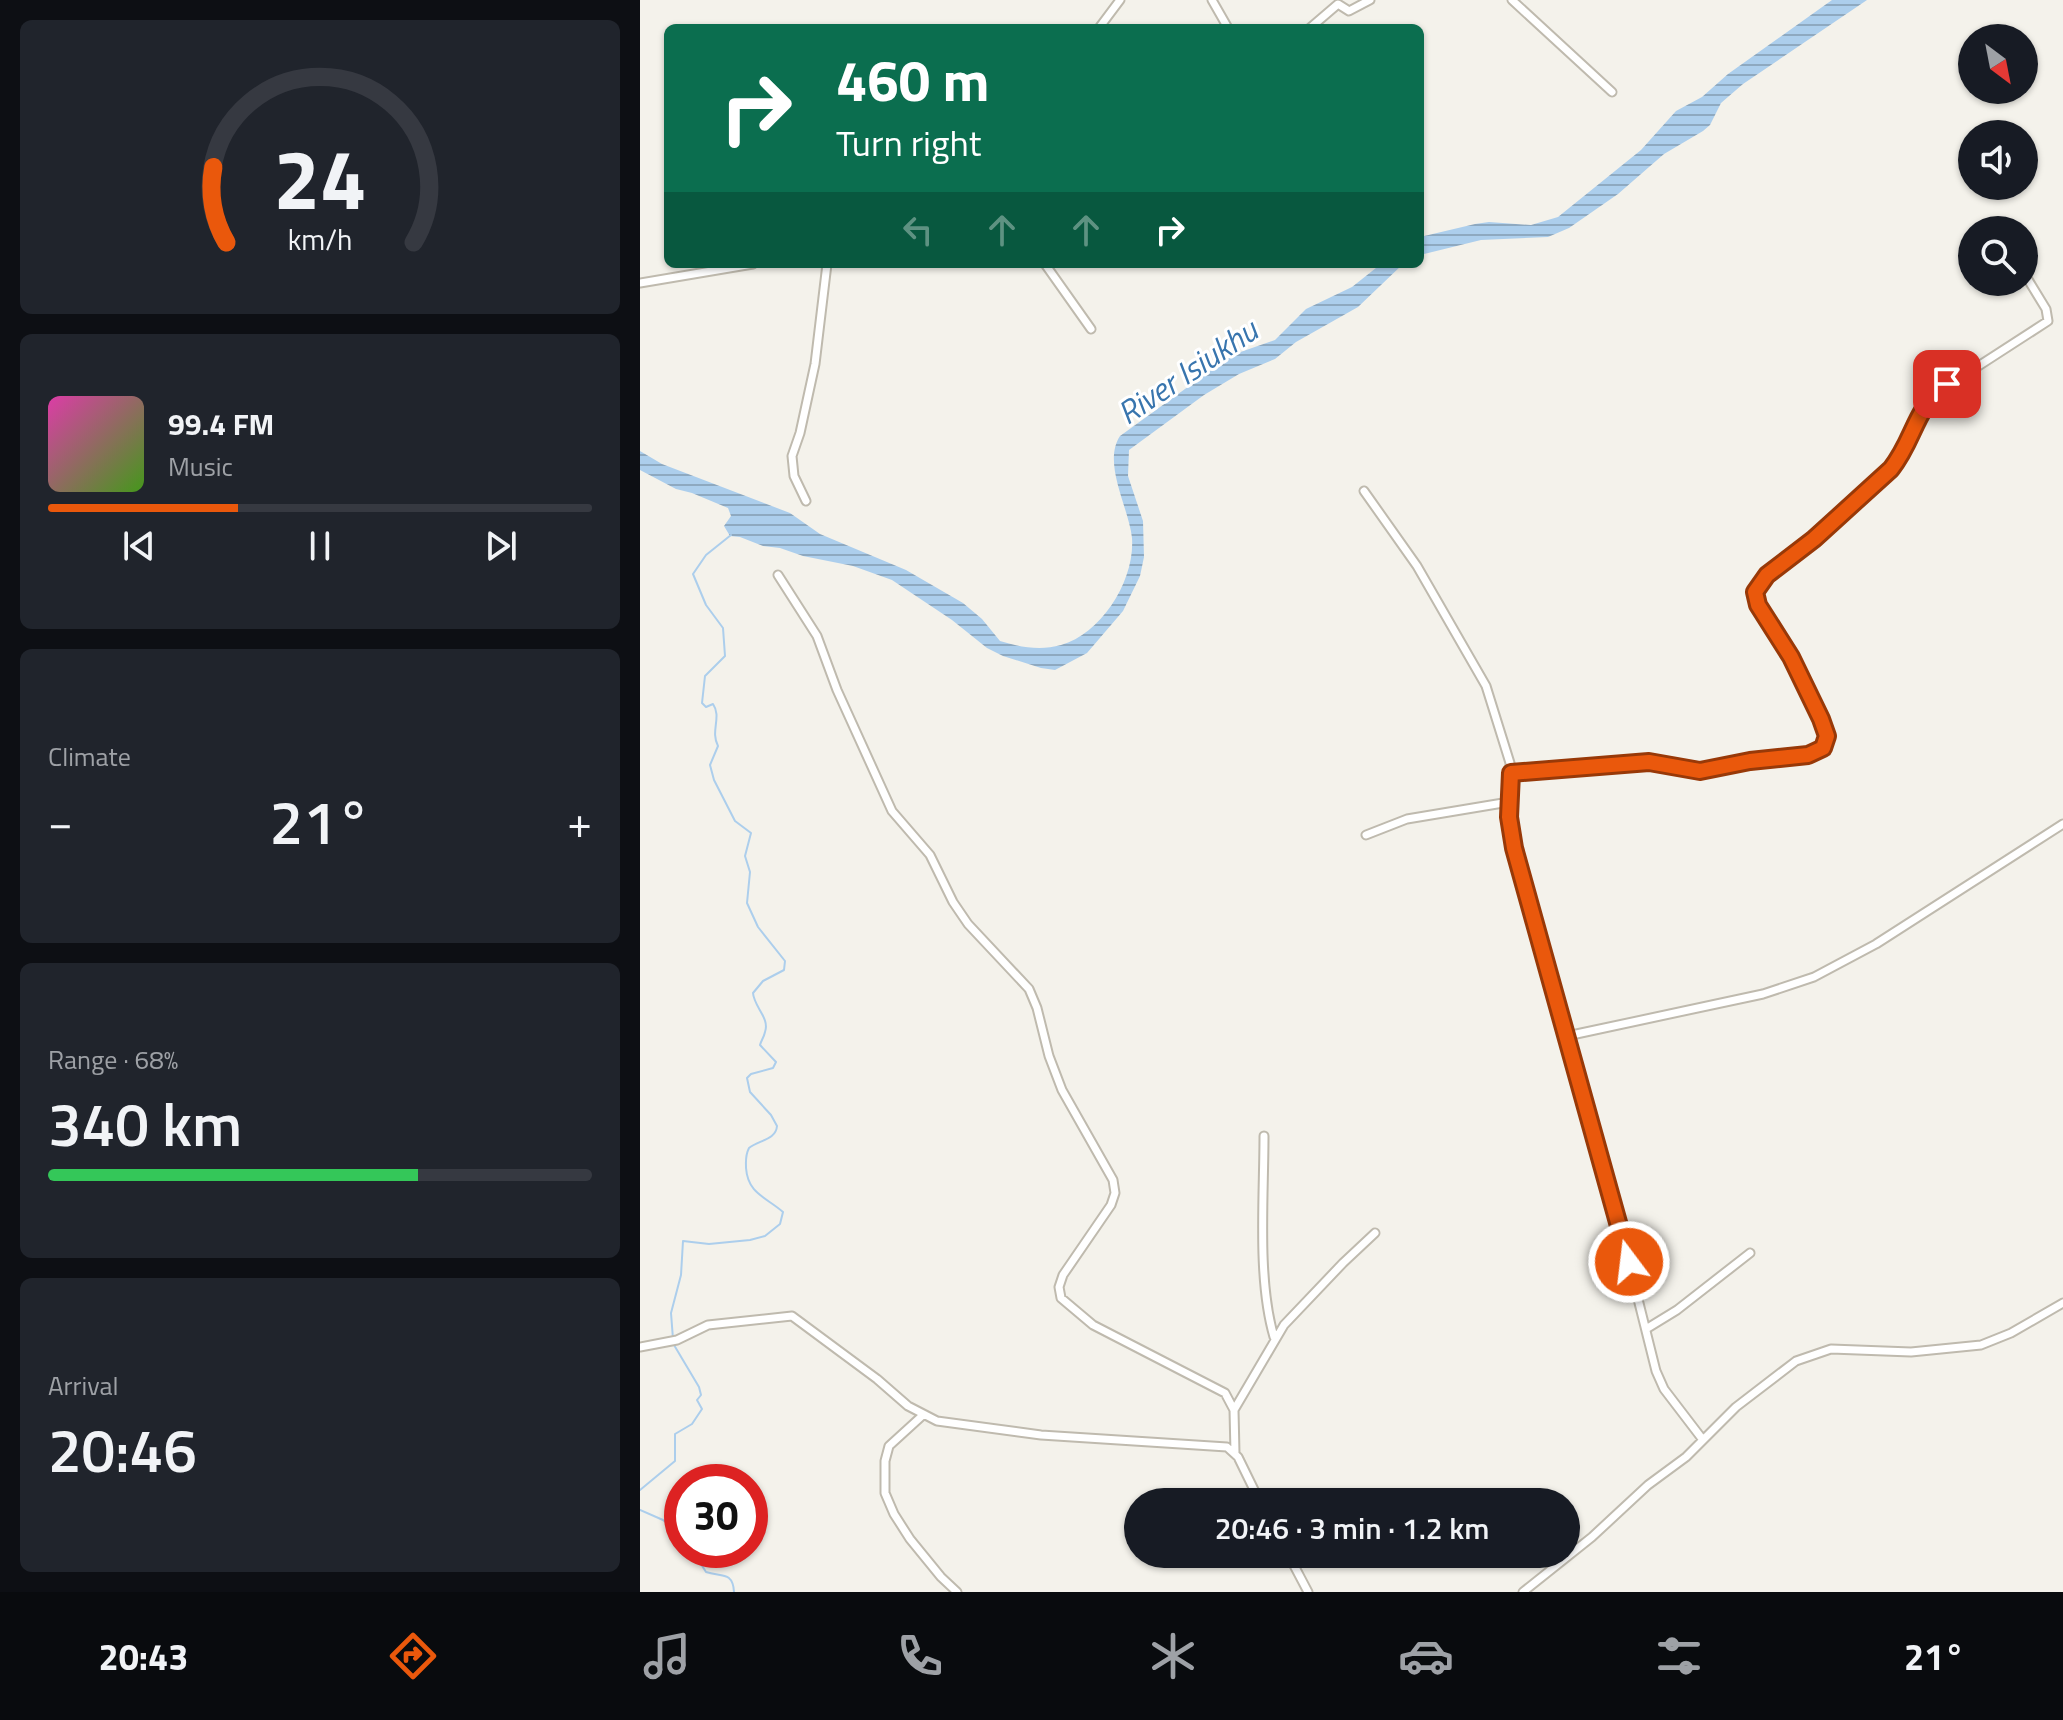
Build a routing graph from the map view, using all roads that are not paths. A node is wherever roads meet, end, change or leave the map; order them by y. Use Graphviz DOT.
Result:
graph roads {
  1 [pos="1120,0"];
  2 [pos="1212,0"];
  3 [pos="1370,0"];
  4 [pos="1512,0"];
  5 [pos="1102,24"];
  6 [pos="1226,24"];
  7 [pos="1315,24"];
  8 [pos="1612,92"];
  9 [pos="729,268"];
  10 [pos="827,268"];
  11 [pos="1048,268"];
  12 [pos="640,283"];
  13 [pos="2038,296"];
  14 [pos="1091,329"];
  15 [pos="1364,491"];
  16 [pos="806,501"];
  17 [pos="778,575"];
  18 [pos="1511,773"];
  19 [pos="1509,802"];
  20 [pos="2063,824"];
  21 [pos="1366,835"];
  22 [pos="1567,1036"];
  23 [pos="1264,1136"];
  24 [pos="1375,1233"];
  25 [pos="1750,1253"];
  26 [pos="2063,1303"];
  27 [pos="1646,1329"];
  28 [pos="1274,1337"];
  29 [pos="640,1347"];
  30 [pos="1234,1410"];
  31 [pos="923,1415"];
  32 [pos="1703,1440"];
  33 [pos="1235,1453"];
  34 [pos="1253,1488"];
  35 [pos="1295,1568"];
  36 [pos="957,1592"];
  37 [pos="1308,1592"];
  38 [pos="1523,1592"];
  1 -- 5 [label="street"];
  2 -- 6 [label="street"];
  3 -- 7 [label="street"];
  4 -- 8 [label="street"];
  9 -- 12 [label="street"];
  10 -- 16 [label="street"];
  11 -- 14 [label="street"];
  13 -- 18 [label="street"];
  15 -- 18 [label="street"];
  17 -- 30 [label="street"];
  18 -- 19 [label="street"];
  19 -- 21 [label="street"];
  19 -- 22 [label="street"];
  20 -- 22 [label="street"];
  22 -- 27 [label="street"];
  23 -- 28 [label="street"];
  24 -- 28 [label="street"];
  25 -- 27 [label="street"];
  26 -- 32 [label="street"];
  27 -- 32 [label="street"];
  28 -- 30 [label="street"];
  29 -- 31 [label="street"];
  30 -- 33 [label="street"];
  31 -- 33 [label="street"];
  31 -- 36 [label="street"];
  32 -- 38 [label="street"];
  33 -- 34 [label="street"];
  35 -- 37 [label="street"];
}
